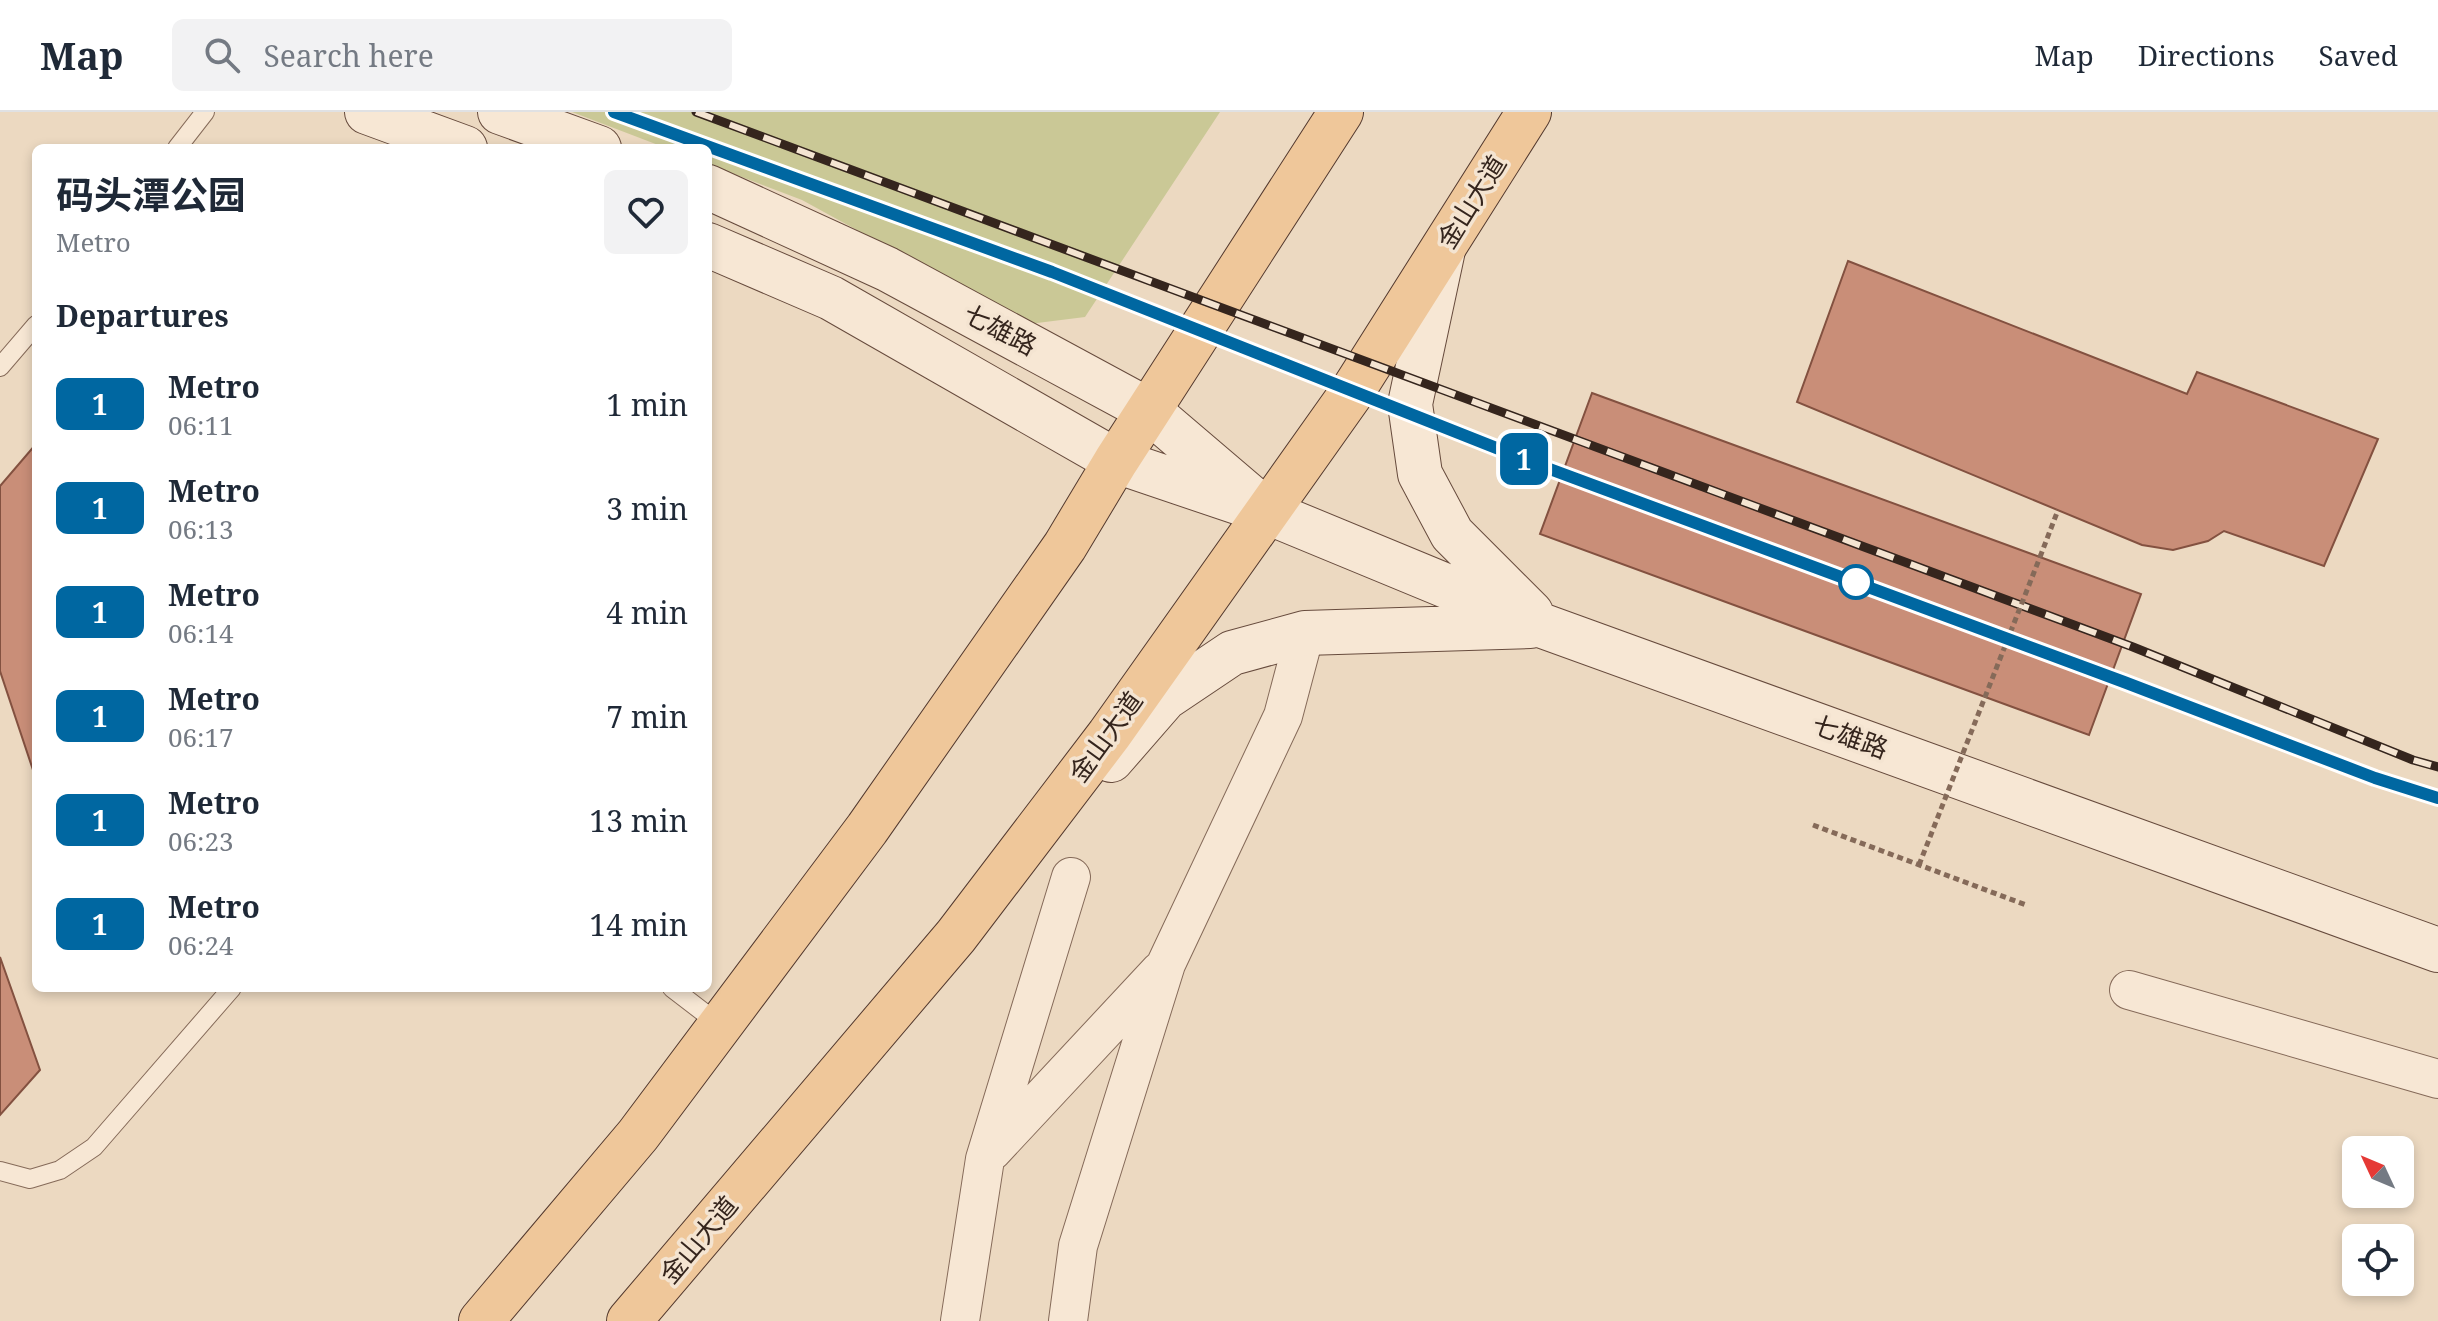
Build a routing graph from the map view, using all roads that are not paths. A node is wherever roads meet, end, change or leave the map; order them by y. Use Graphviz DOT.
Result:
graph roads {
  1 [pos="205,112"];
  2 [pos="367,112"];
  3 [pos="500,112"];
  4 [pos="1341,112"];
  5 [pos="1529,112"];
  6 [pos="180,144"];
  7 [pos="454,144"];
  8 [pos="588,144"];
  9 [pos="712,189"];
  10 [pos="712,247"];
  11 [pos="1443,247"];
  12 [pos="32,330"];
  13 [pos="0,367"];
  14 [pos="1148,410"];
  15 [pos="1116,461"];
  16 [pos="1267,512"];
  17 [pos="1543,626"];
  18 [pos="1305,633"];
  19 [pos="1071,877"];
  20 [pos="956,936"];
  21 [pos="2438,950"];
  22 [pos="1166,964"];
  23 [pos="2129,990"];
  24 [pos="229,992"];
  25 [pos="677,992"];
  26 [pos="720,1025"];
  27 [pos="2438,1079"];
  28 [pos="985,1159"];
  29 [pos="0,1171"];
  30 [pos="481,1321"];
  31 [pos="629,1321"];
  32 [pos="960,1321"];
  33 [pos="1068,1321"];
  1 -- 6 [label="lane"];
  2 -- 7 [label="street"];
  3 -- 8 [label="street"];
  4 -- 14 [label="main road"];
  5 -- 11 [label="main road, 金山大道"];
  9 -- 14 [label="street, 七雄路"];
  10 -- 15 [label="street, 七雄路"];
  11 -- 16 [label="main road, 金山大道"];
  11 -- 17 [label="street"];
  12 -- 13 [label="lane"];
  14 -- 15 [label="main road"];
  14 -- 16 [label="street, 七雄路"];
  15 -- 16 [label="street, 七雄路"];
  15 -- 26 [label="main road"];
  16 -- 17 [label="street, 七雄路"];
  16 -- 20 [label="main road, 金山大道"];
  17 -- 18 [label="street"];
  17 -- 21 [label="street, 七雄路"];
  18 -- 20 [label="street"];
  18 -- 22 [label="street"];
  19 -- 28 [label="street"];
  20 -- 31 [label="main road, 金山大道"];
  22 -- 28 [label="street"];
  22 -- 33 [label="street"];
  23 -- 27 [label="street"];
  24 -- 29 [label="lane"];
  25 -- 26 [label="lane"];
  26 -- 30 [label="main road"];
  28 -- 32 [label="street"];
}
